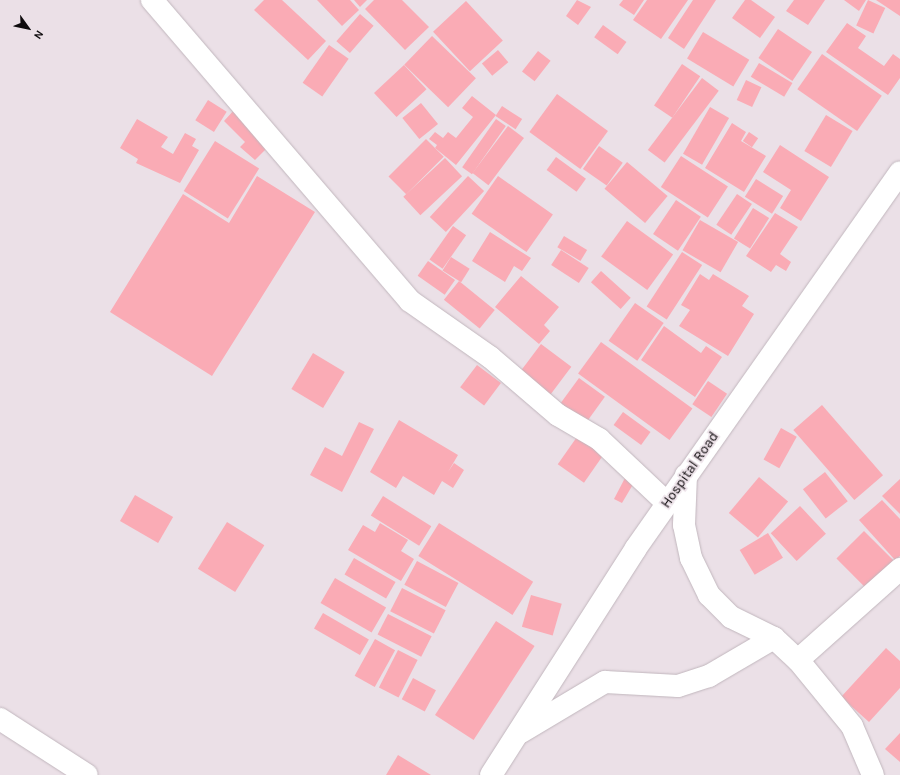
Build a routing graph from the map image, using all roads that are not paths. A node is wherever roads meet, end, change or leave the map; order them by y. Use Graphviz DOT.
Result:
graph roads {
  1 [pos="152,0"];
  2 [pos="900,172"];
  3 [pos="686,475"];
  4 [pos="667,503"];
  5 [pos="900,568"];
  6 [pos="774,638"];
  7 [pos="798,660"];
  8 [pos="0,719"];
  9 [pos="517,734"];
  10 [pos="87,775"];
  11 [pos="490,775"];
  12 [pos="873,775"];
  1 -- 4 [label="street"];
  2 -- 3 [label="street, Hospital Road"];
  3 -- 4 [label="street, Hospital Road"];
  3 -- 6 [label="street"];
  4 -- 9 [label="street, Hospital Road"];
  5 -- 7 [label="street"];
  6 -- 7 [label="street"];
  6 -- 9 [label="street"];
  7 -- 12 [label="street"];
  8 -- 10 [label="street"];
  9 -- 11 [label="street, Hospital Road"];
}
